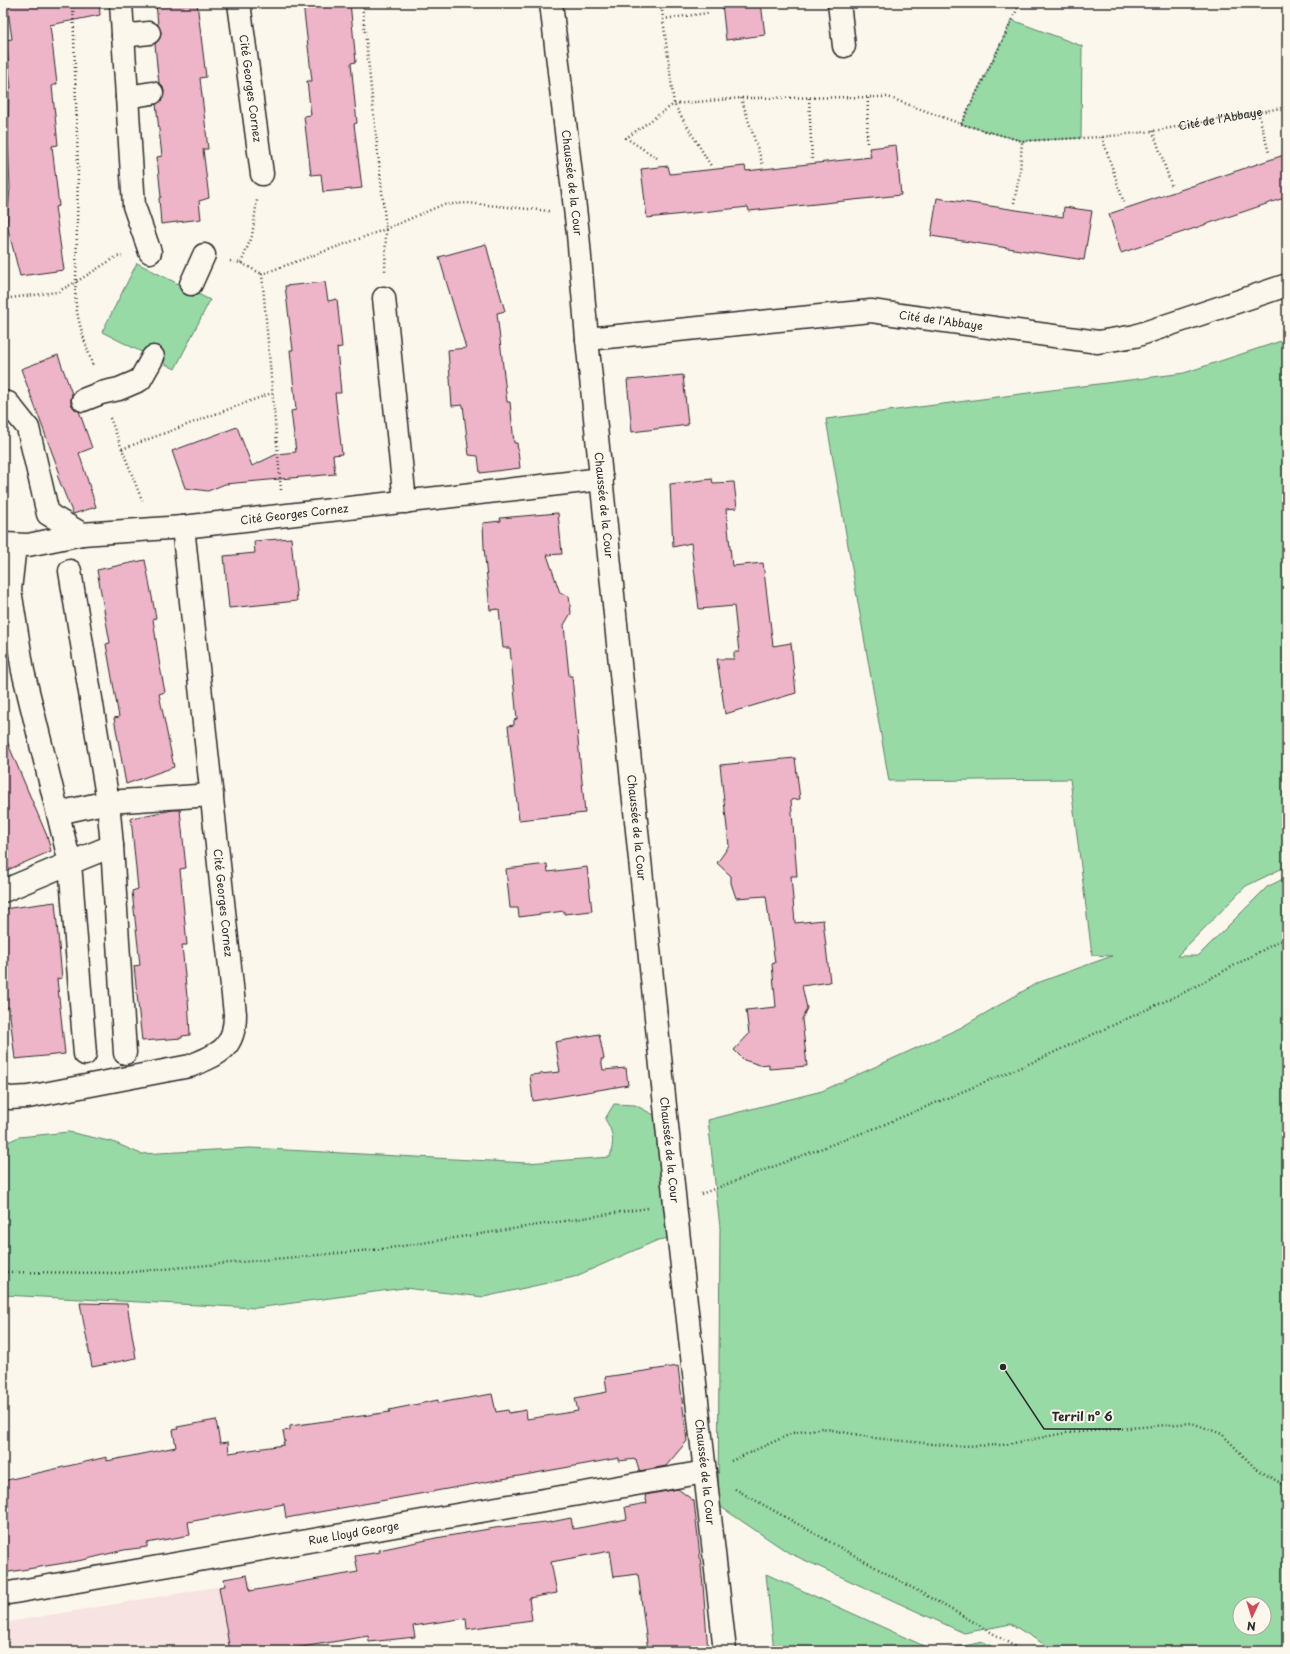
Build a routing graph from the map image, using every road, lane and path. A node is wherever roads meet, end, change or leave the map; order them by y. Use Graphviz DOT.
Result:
graph roads {
  1 [pos="121,3"];
  2 [pos="239,3"];
  3 [pos="362,3"];
  4 [pos="551,3"];
  5 [pos="661,3"];
  6 [pos="839,3"];
  7 [pos="1020,3"];
  8 [pos="708,13"];
  9 [pos="663,19"];
  10 [pos="149,33"];
  11 [pos="123,36"];
  12 [pos="844,46"];
  13 [pos="152,93"];
  14 [pos="868,96"];
  15 [pos="127,97"];
  16 [pos="741,98"];
  17 [pos="809,98"];
  18 [pos="674,104"];
  19 [pos="1287,107"];
  20 [pos="1258,112"];
  21 [pos="961,124"];
  22 [pos="1153,131"];
  23 [pos="1102,137"];
  24 [pos="1022,141"];
  25 [pos="867,142"];
  26 [pos="1269,153"];
  27 [pos="657,158"];
  28 [pos="812,160"];
  29 [pos="763,165"];
  30 [pos="711,166"];
  31 [pos="262,174"];
  32 [pos="1172,187"];
  33 [pos="1014,203"];
  34 [pos="1124,203"];
  35 [pos="150,252"];
  36 [pos="204,255"];
  37 [pos="241,263"];
  38 [pos="191,284"];
  39 [pos="1287,285"];
  40 [pos="384,298"];
  41 [pos="587,339"];
  42 [pos="153,357"];
  43 [pos="272,394"];
  44 [pos="82,400"];
  45 [pos="3,402"];
  46 [pos="122,449"];
  47 [pos="602,479"];
  48 [pos="405,502"];
  49 [pos="183,527"];
  50 [pos="82,534"];
  51 [pos="9,545"];
  52 [pos="70,571"];
  53 [pos="6,587"];
  54 [pos="212,795"];
  55 [pos="108,802"];
  56 [pos="58,813"];
  57 [pos="112,846"];
  58 [pos="70,863"];
  59 [pos="3,891"];
  60 [pos="1287,937"];
  61 [pos="125,1053"];
  62 [pos="85,1054"];
  63 [pos="3,1096"];
  64 [pos="675,1204"];
  65 [pos="3,1272"];
  66 [pos="705,1472"];
  67 [pos="1287,1487"];
  68 [pos="3,1594"];
  69 [pos="725,1651"];
  70 [pos="1022,1651"];
  1 -- 11 [label="street"];
  2 -- 31 [label="street, Cité Georges Cornez"];
  3 -- 40 [label="path"];
  4 -- 41 [label="street, Chaussée de la Cour"];
  5 -- 9 [label="path"];
  6 -- 12 [label="street"];
  7 -- 21 [label="path"];
  8 -- 9 [label="path"];
  9 -- 18 [label="path"];
  10 -- 11 [label="street"];
  11 -- 15 [label="street"];
  13 -- 15 [label="street"];
  14 -- 17 [label="path, Cité de l'Abbaye"];
  14 -- 21 [label="path, Cité de l'Abbaye"];
  14 -- 25 [label="path"];
  15 -- 35 [label="street"];
  16 -- 17 [label="path, Cité de l'Abbaye"];
  16 -- 18 [label="path, Cité de l'Abbaye"];
  16 -- 29 [label="path"];
  17 -- 28 [label="path"];
  18 -- 27 [label="path"];
  18 -- 30 [label="path"];
  19 -- 20 [label="path, Cité de l'Abbaye"];
  20 -- 22 [label="path, Cité de l'Abbaye"];
  20 -- 26 [label="path"];
  21 -- 24 [label="path, Cité de l'Abbaye"];
  22 -- 23 [label="path, Cité de l'Abbaye"];
  22 -- 32 [label="path"];
  23 -- 24 [label="path, Cité de l'Abbaye"];
  23 -- 34 [label="path"];
  24 -- 33 [label="path"];
  31 -- 37 [label="path"];
  36 -- 38 [label="street"];
  39 -- 41 [label="street, Cité de l'Abbaye"];
  40 -- 48 [label="street"];
  41 -- 47 [label="street, Chaussée de la Cour"];
  42 -- 44 [label="street"];
  43 -- 46 [label="path"];
  45 -- 50 [label="street"];
  47 -- 48 [label="street, Cité Georges Cornez"];
  47 -- 64 [label="street, Chaussée de la Cour"];
  48 -- 49 [label="street, Cité Georges Cornez"];
  49 -- 50 [label="street, Cité Georges Cornez"];
  49 -- 54 [label="street, Cité Georges Cornez"];
  50 -- 51 [label="street, Cité Georges Cornez"];
  51 -- 53 [label="street"];
  52 -- 55 [label="street"];
  53 -- 56 [label="street"];
  54 -- 55 [label="street"];
  54 -- 63 [label="street, Cité Georges Cornez"];
  55 -- 56 [label="street"];
  55 -- 57 [label="street"];
  56 -- 58 [label="street"];
  57 -- 58 [label="street"];
  57 -- 61 [label="street"];
  58 -- 59 [label="street"];
  58 -- 62 [label="street"];
  60 -- 64 [label="path"];
  64 -- 65 [label="path"];
  64 -- 66 [label="street, Chaussée de la Cour"];
  66 -- 67 [label="path"];
  66 -- 68 [label="street, Rue Lloyd George"];
  66 -- 69 [label="street, Chaussée de la Cour"];
  66 -- 70 [label="path"];
}
